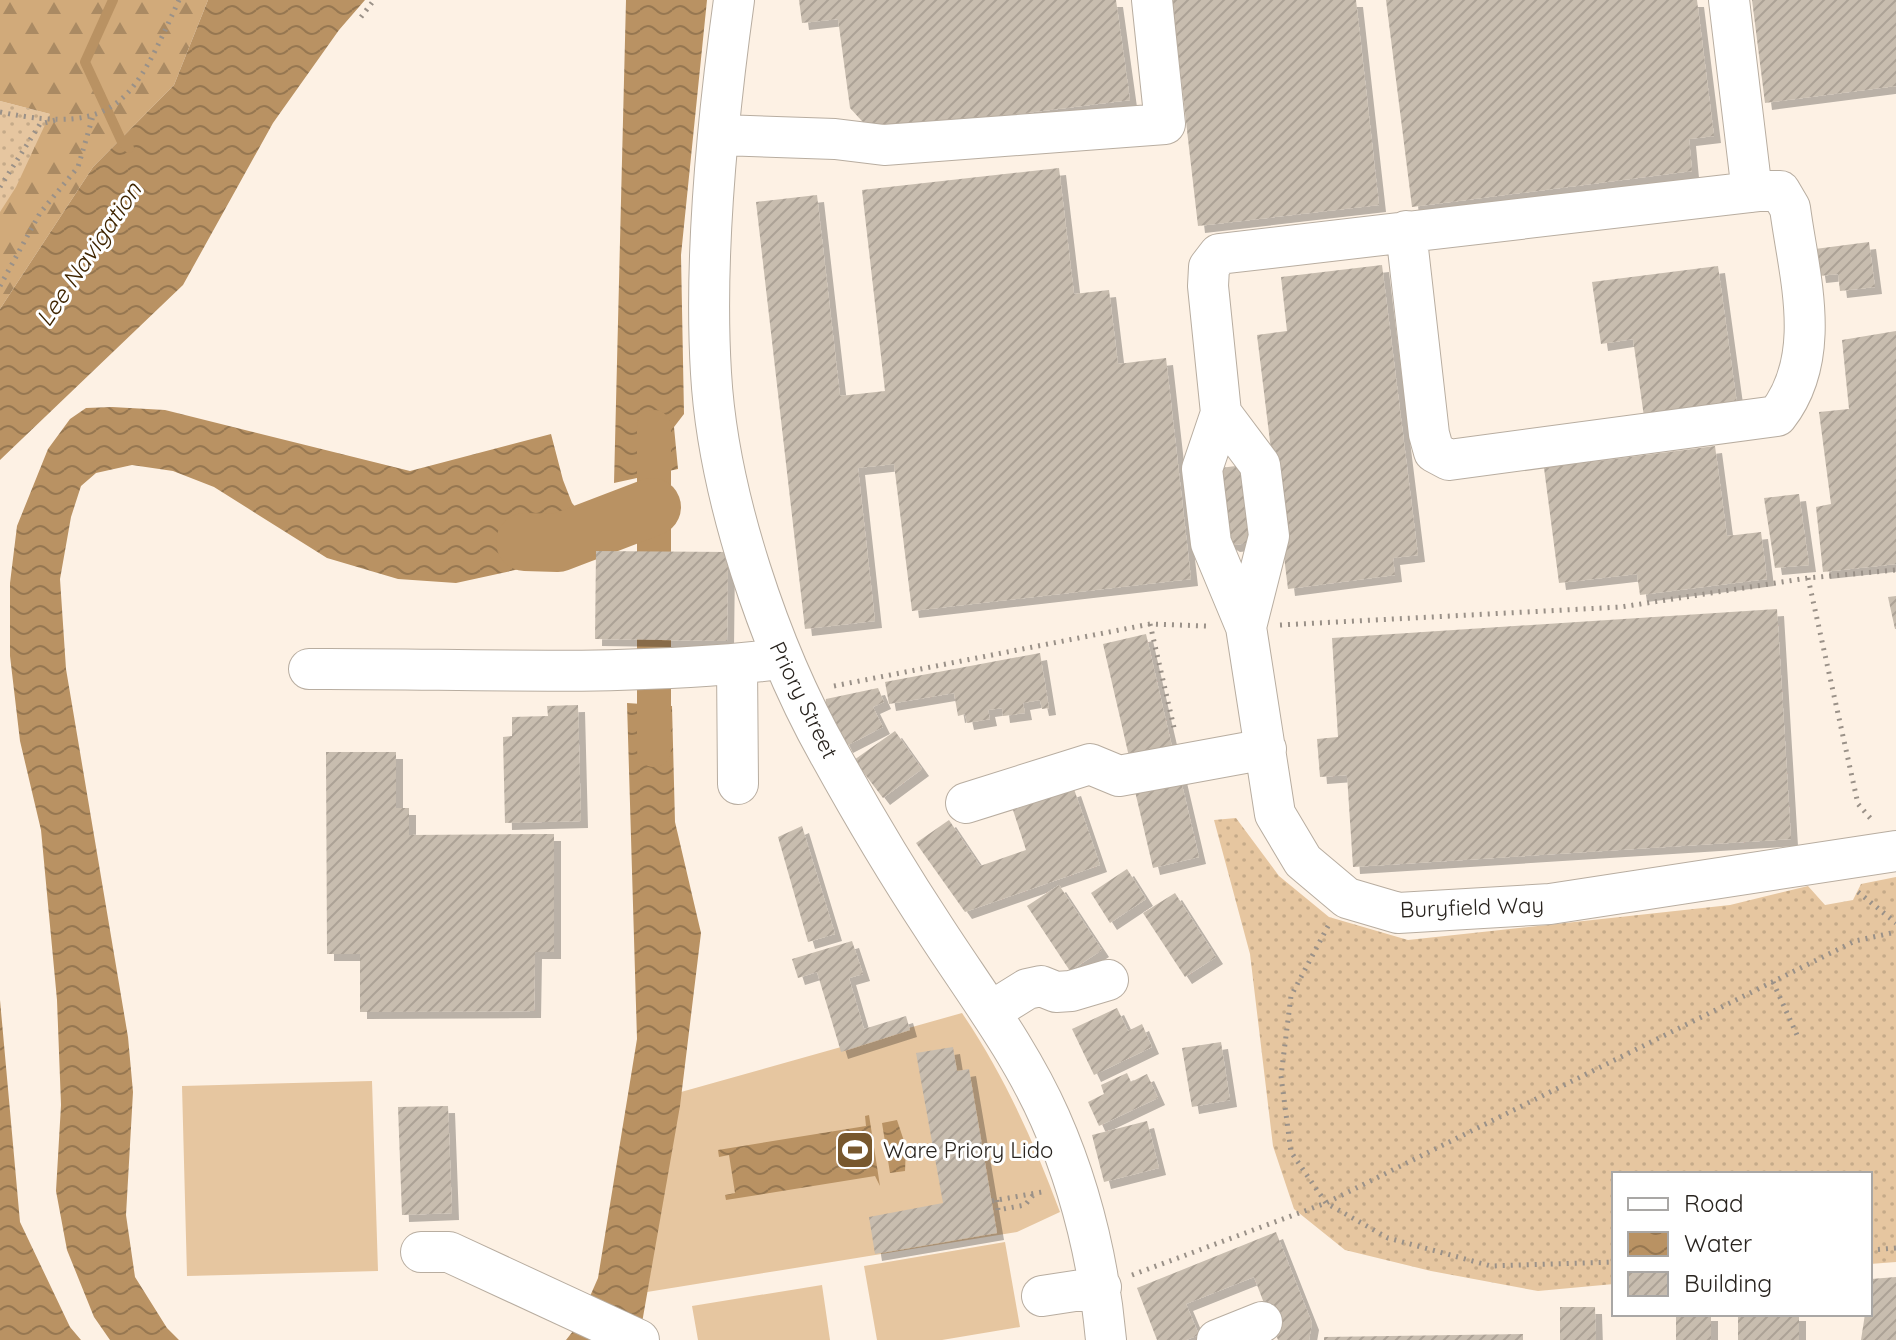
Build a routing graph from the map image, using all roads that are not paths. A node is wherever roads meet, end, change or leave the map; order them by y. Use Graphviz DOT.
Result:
graph roads {
  1 [pos="734,0"];
  2 [pos="1152,0"];
  3 [pos="1729,0"];
  4 [pos="721,135"];
  5 [pos="1752,192"];
  6 [pos="1406,231"];
  7 [pos="1221,413"];
  8 [pos="1246,627"];
  9 [pos="781,659"];
  10 [pos="737,664"];
  11 [pos="309,669"];
  12 [pos="1266,749"];
  13 [pos="738,784"];
  14 [pos="966,803"];
  15 [pos="1896,851"];
  16 [pos="1108,980"];
  17 [pos="990,1012"];
  18 [pos="421,1252"];
  19 [pos="1101,1287"];
  20 [pos="1042,1296"];
  21 [pos="1262,1322"];
  22 [pos="639,1340"];
  23 [pos="1106,1340"];
  24 [pos="1217,1340"];
  1 -- 4 [label="street, Priory Street"];
  2 -- 4 [label="street"];
  3 -- 5 [label="street"];
  4 -- 9 [label="street, Priory Street"];
  5 -- 6 [label="street"];
  5 -- 6 [label="street"];
  6 -- 7 [label="street"];
  7 -- 8 [label="street"];
  7 -- 8 [label="street"];
  8 -- 12 [label="street, Buryfield Way"];
  9 -- 10 [label="street"];
  9 -- 17 [label="street, Priory Street"];
  10 -- 11 [label="street"];
  10 -- 13 [label="street"];
  12 -- 14 [label="street"];
  12 -- 15 [label="street, Buryfield Way"];
  16 -- 17 [label="street"];
  17 -- 19 [label="street, Priory Street"];
  18 -- 22 [label="street"];
  19 -- 20 [label="street"];
  19 -- 23 [label="street, Priory Street"];
  21 -- 24 [label="street"];
}
